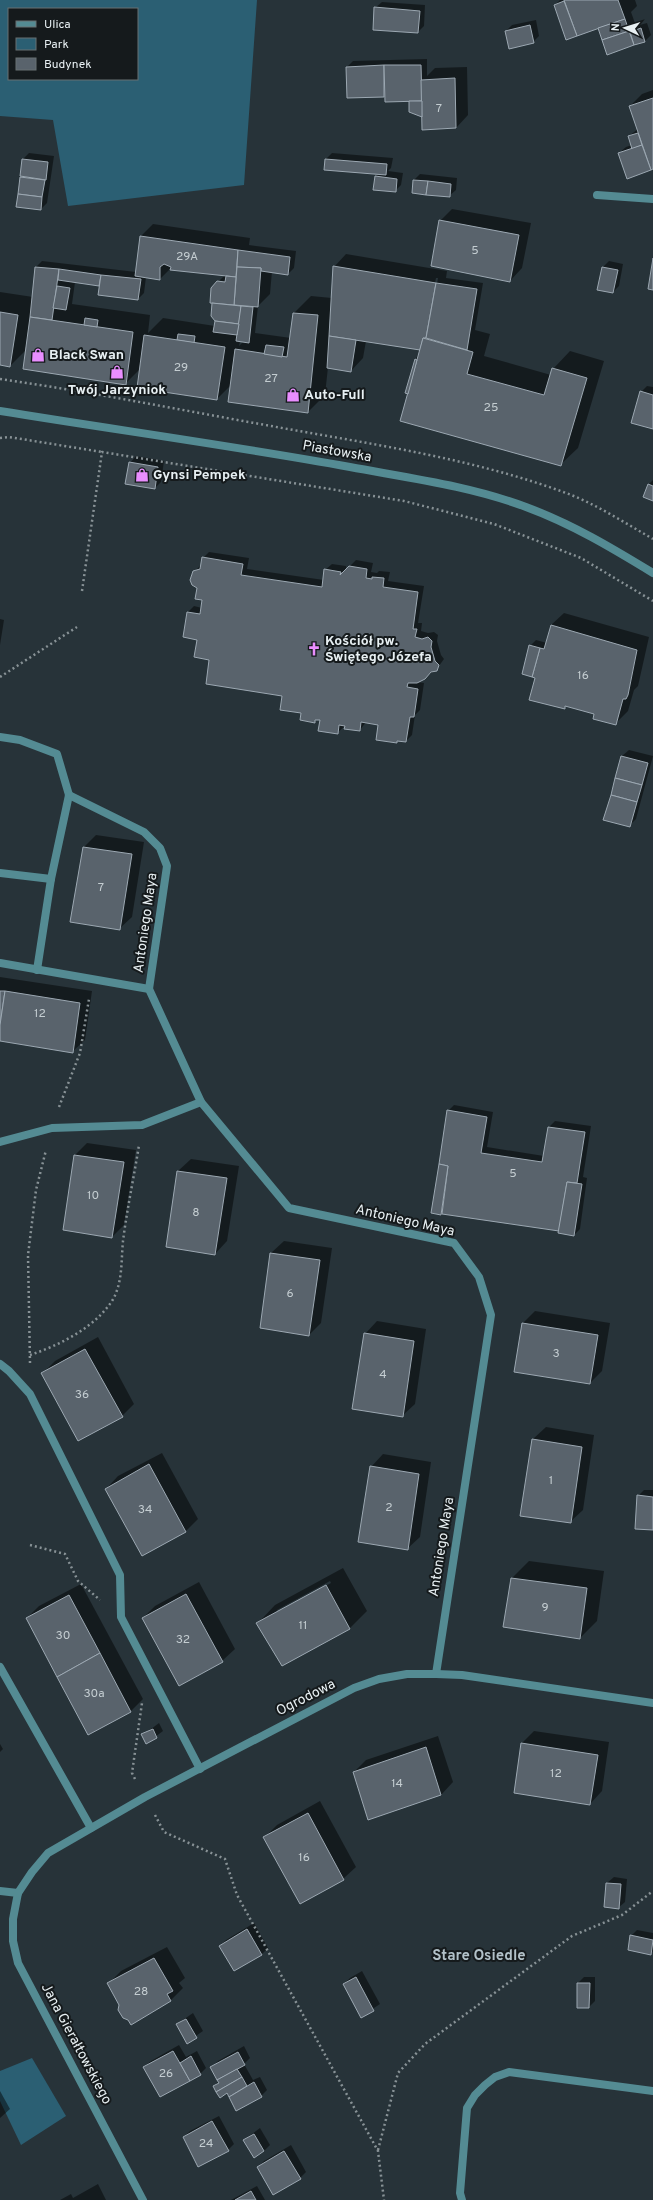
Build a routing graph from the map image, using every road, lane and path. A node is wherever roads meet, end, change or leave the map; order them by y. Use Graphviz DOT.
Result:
graph roads {
  1 [pos="597,195"];
  2 [pos="653,199"];
  3 [pos="0,379"];
  4 [pos="51,386"];
  5 [pos="0,411"];
  6 [pos="0,438"];
  7 [pos="102,452"];
  8 [pos="653,573"];
  9 [pos="82,592"];
  10 [pos="653,601"];
  11 [pos="76,627"];
  12 [pos="0,677"];
  13 [pos="0,737"];
  14 [pos="69,795"];
  15 [pos="0,873"];
  16 [pos="51,879"];
  17 [pos="0,963"];
  18 [pos="37,970"];
  19 [pos="92,980"];
  20 [pos="149,989"];
  21 [pos="201,1102"];
  22 [pos="142,1125"];
  23 [pos="52,1128"];
  24 [pos="0,1142"];
  25 [pos="30,1355"];
  26 [pos="0,1364"];
  27 [pos="30,1394"];
  28 [pos="30,1545"];
  29 [pos="121,1617"];
  30 [pos="0,1667"];
  31 [pos="148,1668"];
  32 [pos="436,1674"];
  33 [pos="653,1703"];
  34 [pos="200,1769"];
  35 [pos="145,1797"];
  36 [pos="90,1828"];
  37 [pos="653,1891"];
  38 [pos="0,1892"];
  39 [pos="18,1893"];
  40 [pos="653,2091"];
  41 [pos="378,2151"];
  42 [pos="144,2200"];
  43 [pos="384,2200"];
  44 [pos="462,2200"];
  1 -- 2 [label="street"];
  3 -- 4 [label="path"];
  5 -- 8 [label="street, Piastowska"];
  6 -- 7 [label="path"];
  7 -- 9 [label="path"];
  7 -- 10 [label="path"];
  11 -- 12 [label="path"];
  13 -- 14 [label="street"];
  14 -- 16 [label="street"];
  14 -- 20 [label="street, Antoniego Maya"];
  15 -- 16 [label="street"];
  16 -- 18 [label="street"];
  17 -- 18 [label="street, Antoniego Maya"];
  18 -- 19 [label="street, Antoniego Maya"];
  19 -- 20 [label="street, Antoniego Maya"];
  19 -- 23 [label="path"];
  20 -- 21 [label="street, Antoniego Maya"];
  21 -- 22 [label="street"];
  21 -- 32 [label="street, Antoniego Maya"];
  22 -- 23 [label="street"];
  22 -- 25 [label="path"];
  23 -- 24 [label="street"];
  23 -- 25 [label="path"];
  25 -- 27 [label="path"];
  26 -- 27 [label="street"];
  27 -- 29 [label="street"];
  28 -- 29 [label="path"];
  29 -- 31 [label="street"];
  30 -- 36 [label="street"];
  31 -- 34 [label="street"];
  31 -- 35 [label="path"];
  32 -- 33 [label="street, Ogrodowa"];
  32 -- 34 [label="street, Ogrodowa"];
  34 -- 35 [label="street, Ogrodowa"];
  35 -- 36 [label="street, Ogrodowa"];
  35 -- 41 [label="path"];
  36 -- 39 [label="street, Ogrodowa"];
  37 -- 41 [label="path"];
  38 -- 39 [label="street"];
  39 -- 42 [label="street, Jana Gierałtowskiego"];
  40 -- 44 [label="street"];
  41 -- 43 [label="path"];
}
